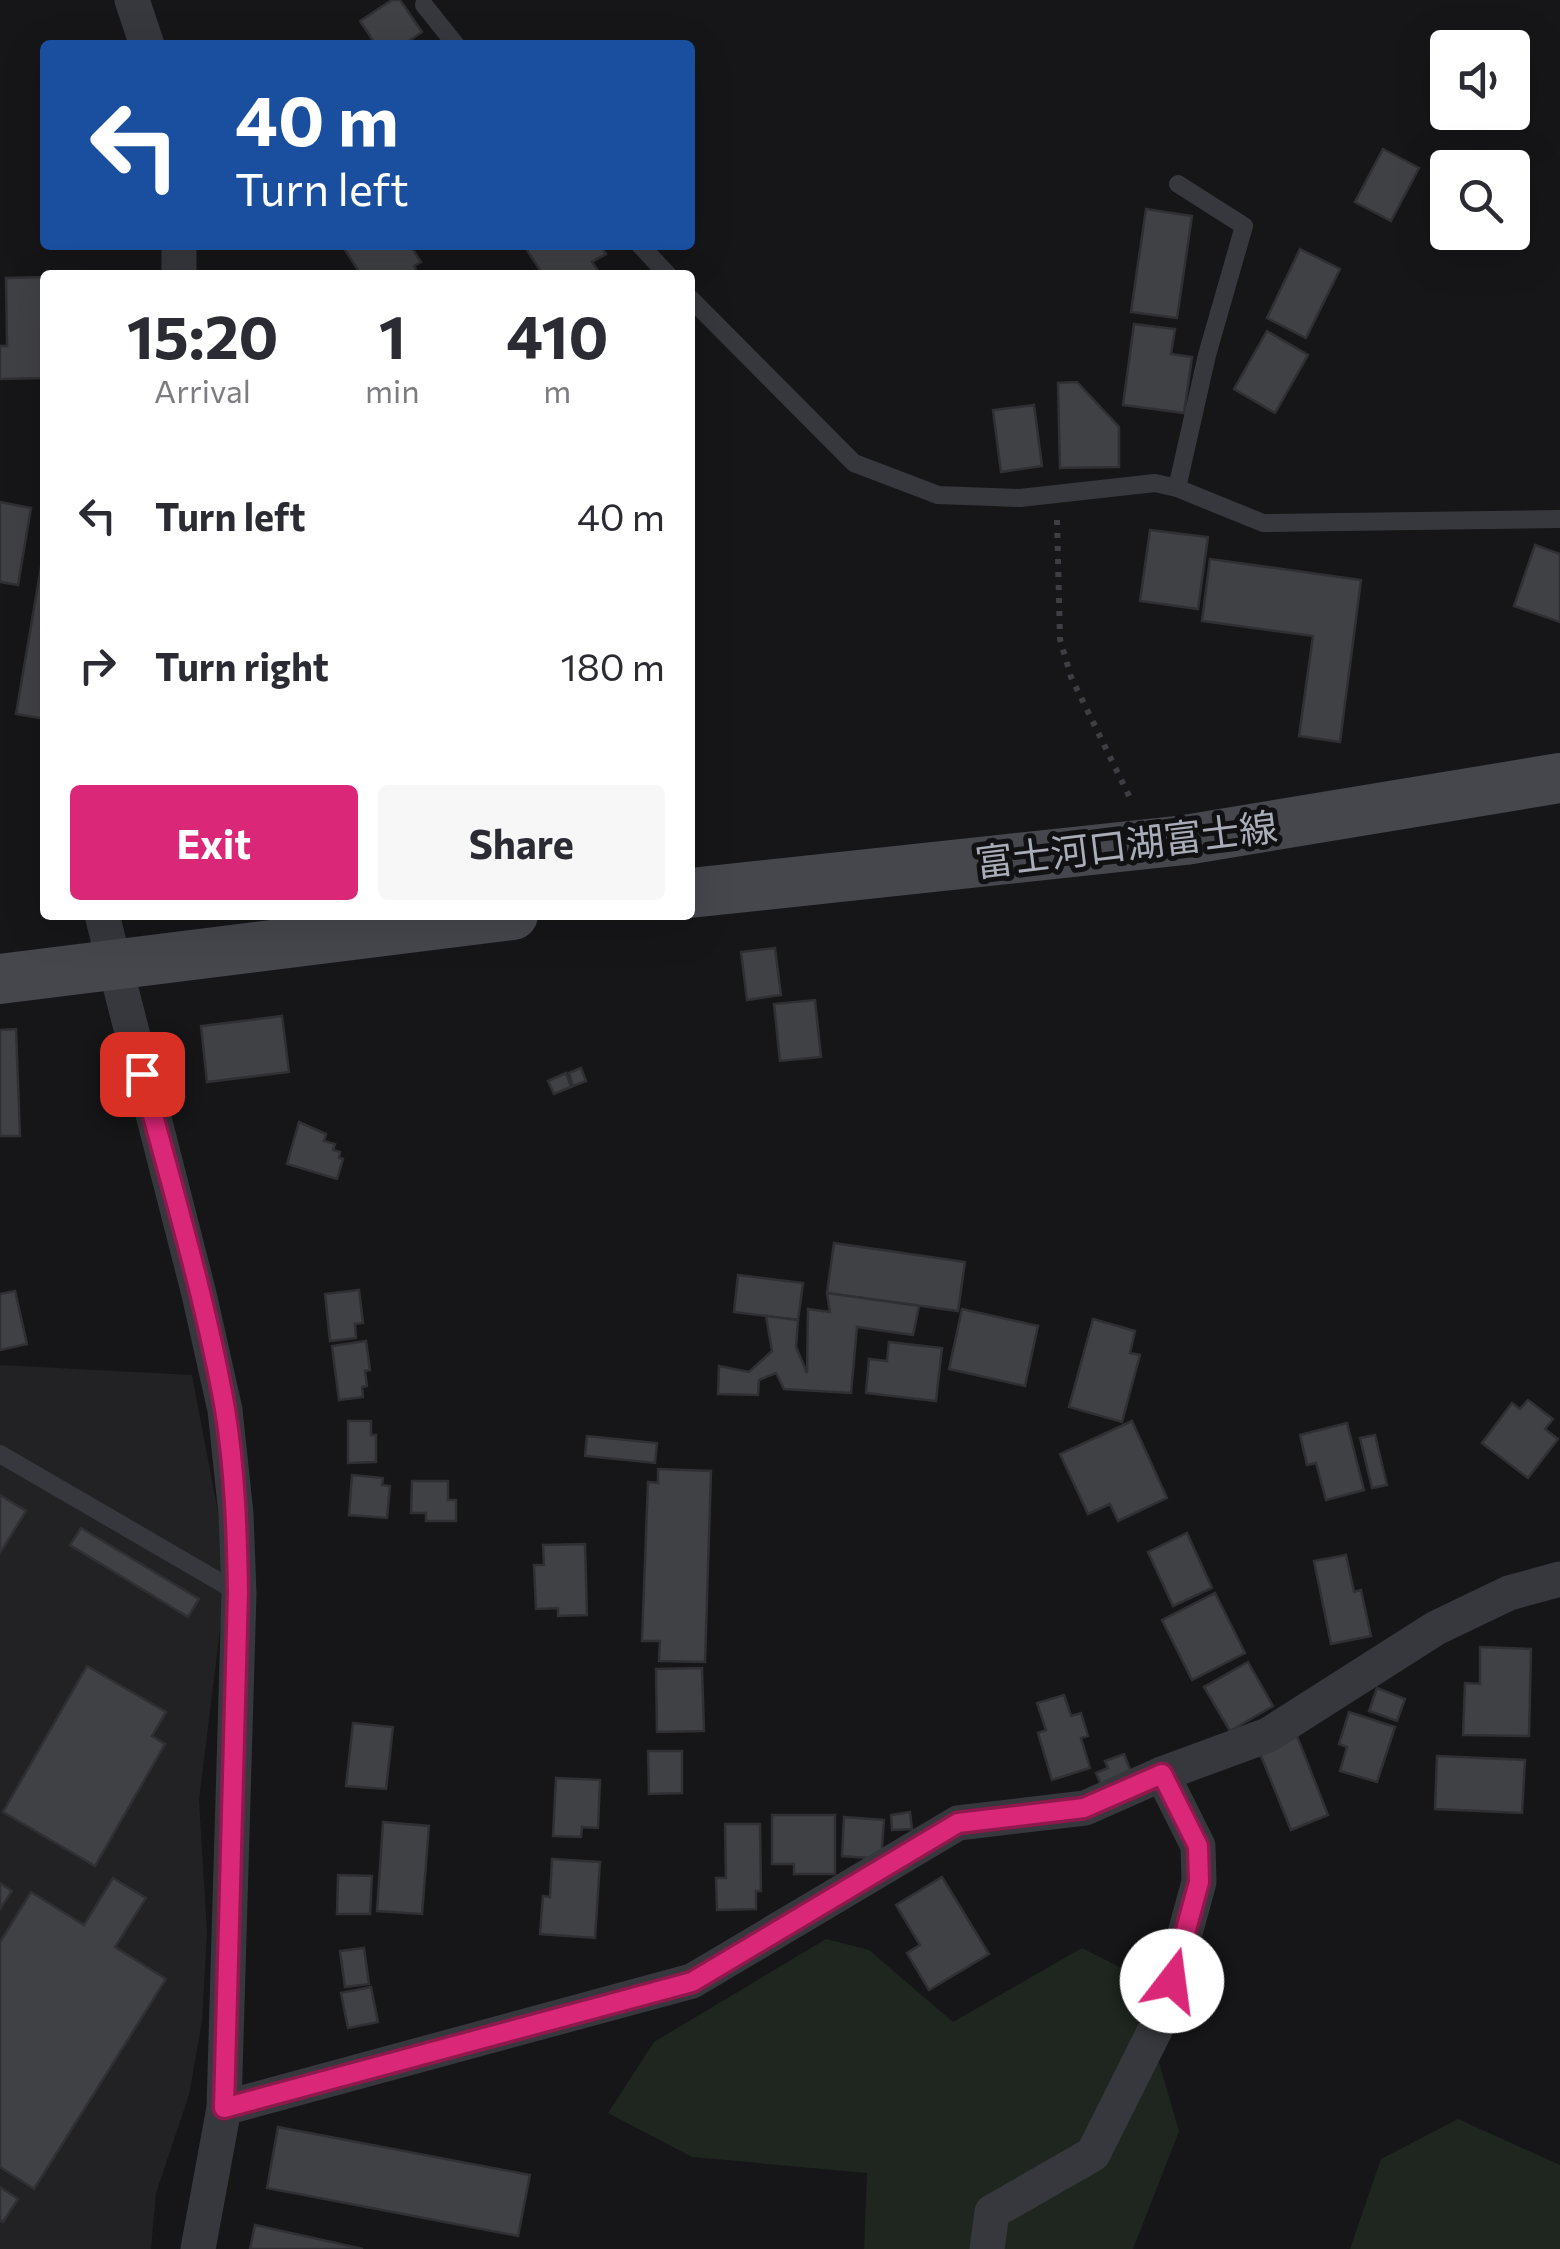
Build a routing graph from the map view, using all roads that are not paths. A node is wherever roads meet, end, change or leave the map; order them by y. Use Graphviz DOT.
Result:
graph roads {
  1 [pos="132,0"];
  2 [pos="424,4"];
  3 [pos="145,40"];
  4 [pos="452,40"];
  5 [pos="1178,184"];
  6 [pos="645,250"];
  7 [pos="663,270"];
  8 [pos="695,303"];
  9 [pos="1177,488"];
  10 [pos="1560,519"];
  11 [pos="1560,778"];
  12 [pos="695,892"];
  13 [pos="103,920"];
  14 [pos="473,920"];
  15 [pos="114,965"];
  16 [pos="0,979"];
  17 [pos="0,1454"];
  18 [pos="1560,1579"];
  19 [pos="238,1592"];
  20 [pos="1162,1774"];
  21 [pos="224,2108"];
  22 [pos="198,2249"];
  23 [pos="987,2249"];
  1 -- 3 [label="street"];
  2 -- 4 [label="lane"];
  5 -- 9 [label="lane"];
  6 -- 7 [label="lane"];
  8 -- 9 [label="lane"];
  9 -- 10 [label="lane"];
  11 -- 12 [label="main road, 富士河口湖富士線"];
  13 -- 15 [label="street"];
  14 -- 15 [label="main road"];
  15 -- 16 [label="main road"];
  15 -- 19 [label="street"];
  17 -- 19 [label="lane"];
  18 -- 20 [label="street"];
  19 -- 21 [label="street"];
  20 -- 21 [label="street"];
  20 -- 23 [label="street"];
  21 -- 22 [label="street"];
}
